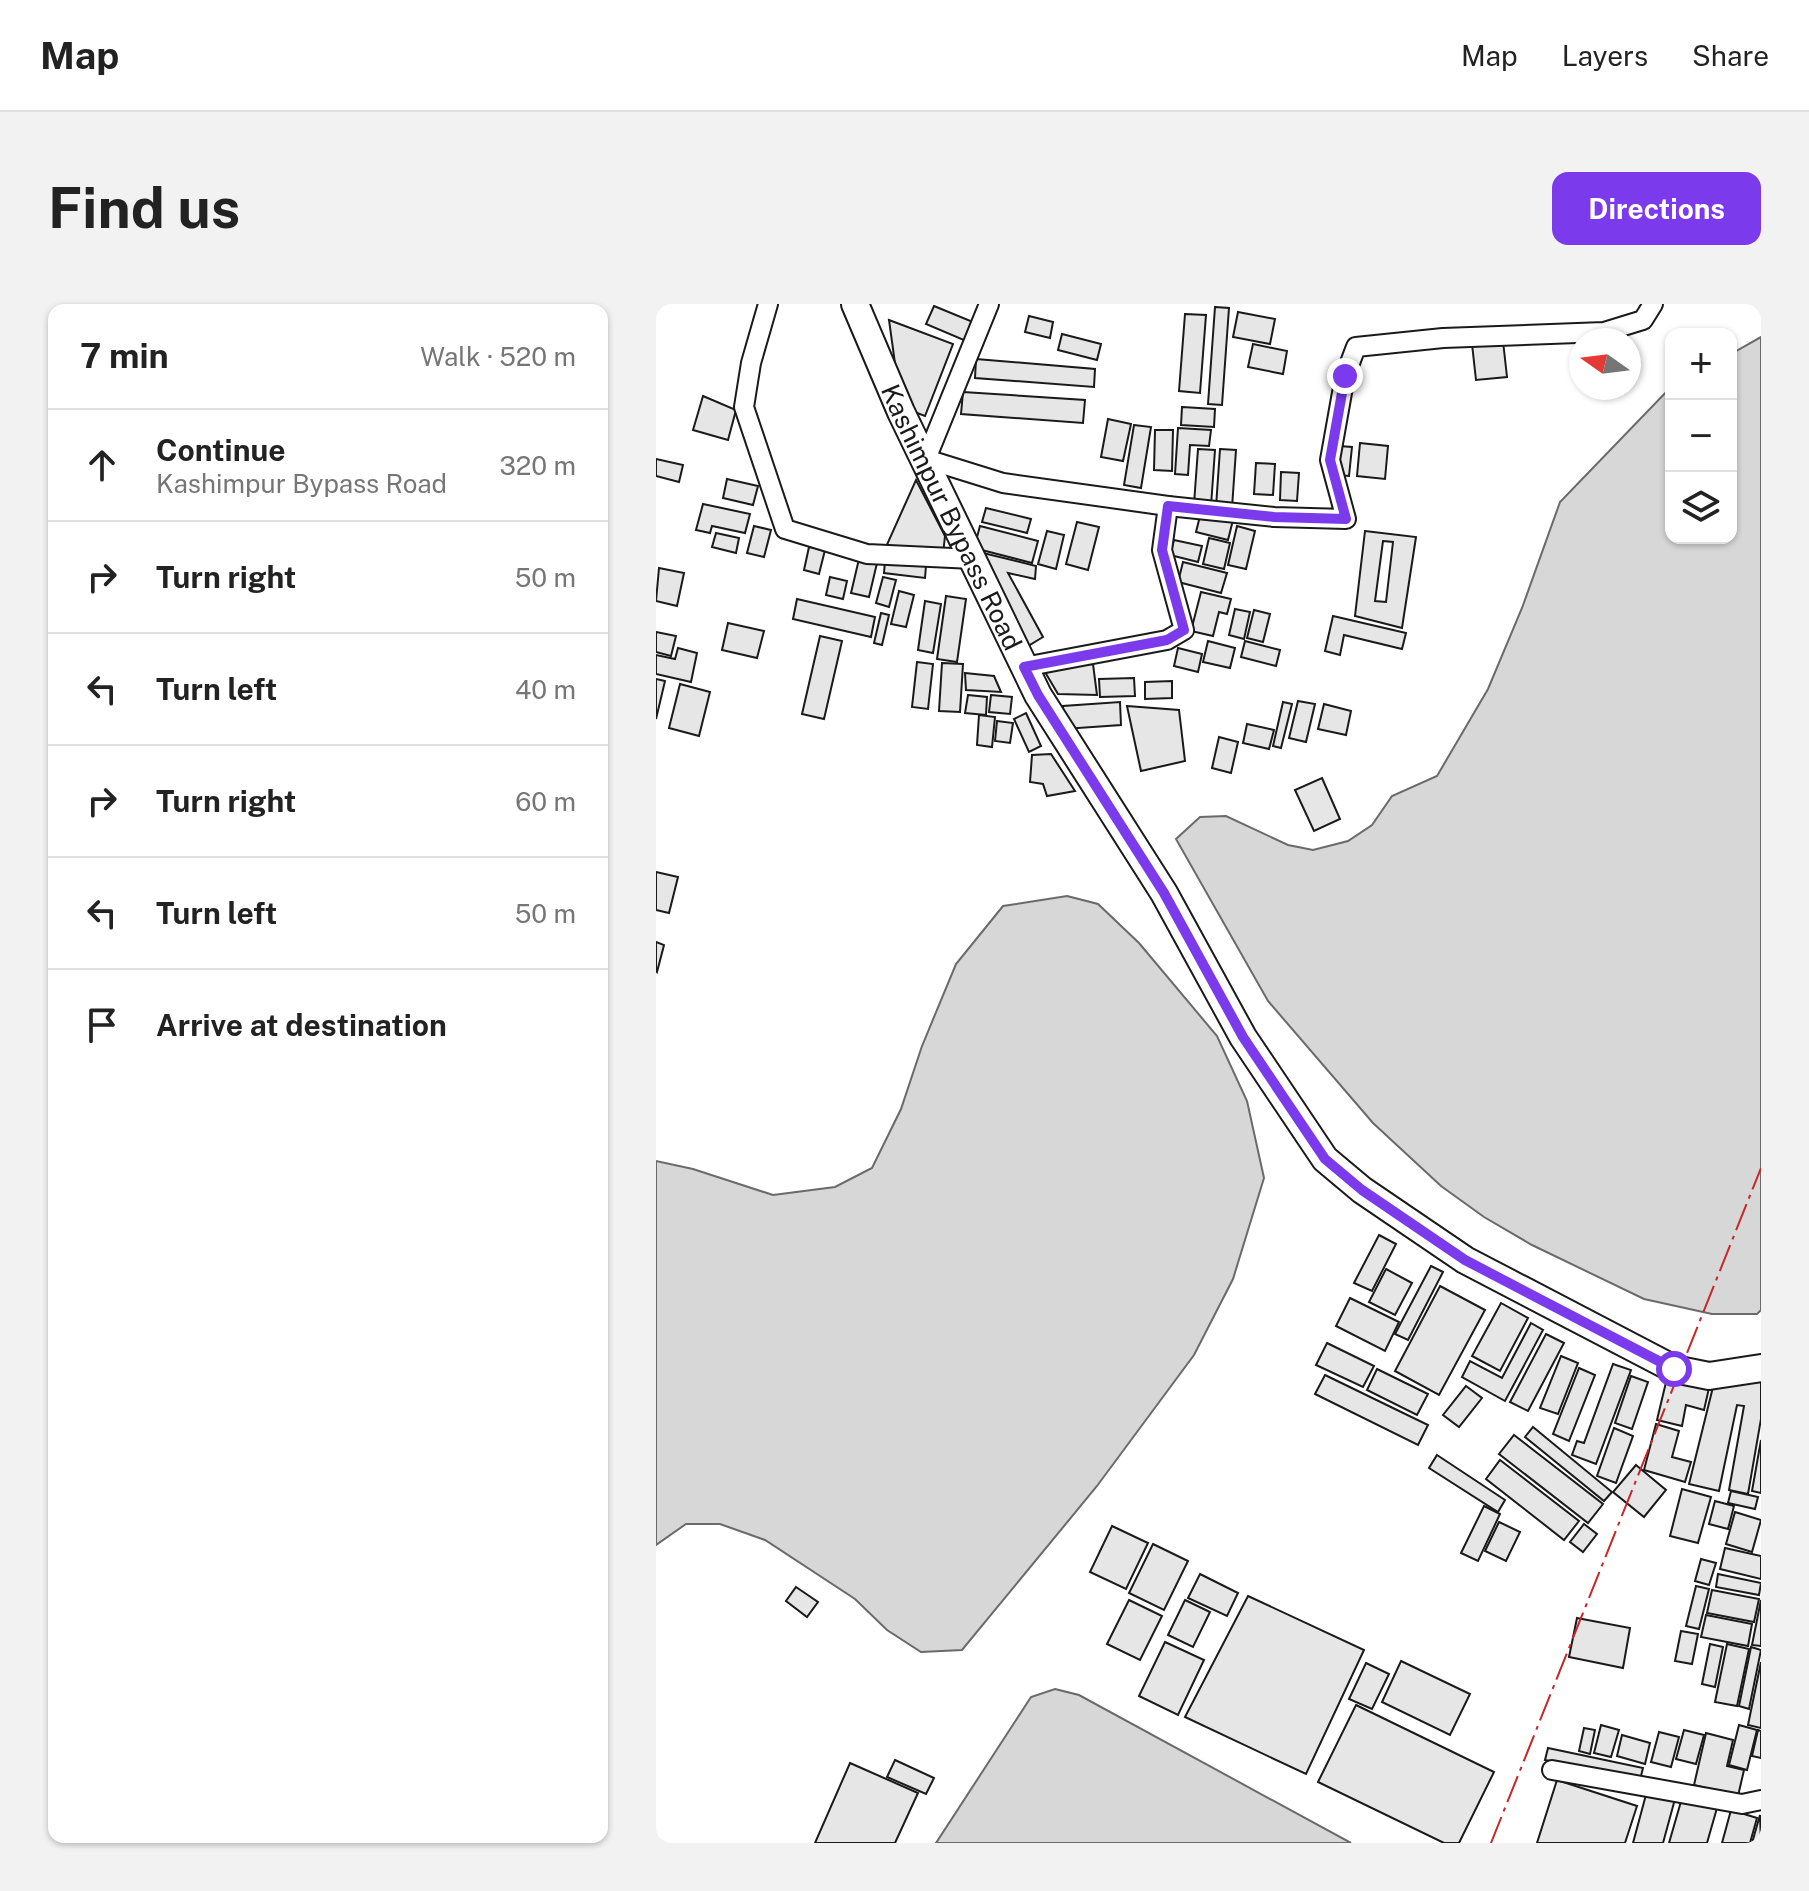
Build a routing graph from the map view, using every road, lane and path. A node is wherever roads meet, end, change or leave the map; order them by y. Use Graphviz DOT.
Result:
graph roads {
  1 [pos="768,304"];
  2 [pos="855,304"];
  3 [pos="989,304"];
  4 [pos="1653,304"];
  5 [pos="926,459"];
  6 [pos="1168,506"];
  7 [pos="973,559"];
  8 [pos="1024,667"];
  9 [pos="1761,1368"];
  10 [pos="1552,1770"];
  11 [pos="1761,1800"];
  1 -- 7 [label="street"];
  2 -- 5 [label="main road, Kashimpur Bypass Road"];
  3 -- 5 [label="street"];
  4 -- 6 [label="street"];
  5 -- 6 [label="street"];
  5 -- 7 [label="main road, Kashimpur Bypass Road"];
  6 -- 8 [label="street"];
  7 -- 8 [label="main road, Kashimpur Bypass Road"];
  8 -- 9 [label="main road, Kashimpur Bypass Road"];
  10 -- 11 [label="street"];
}
